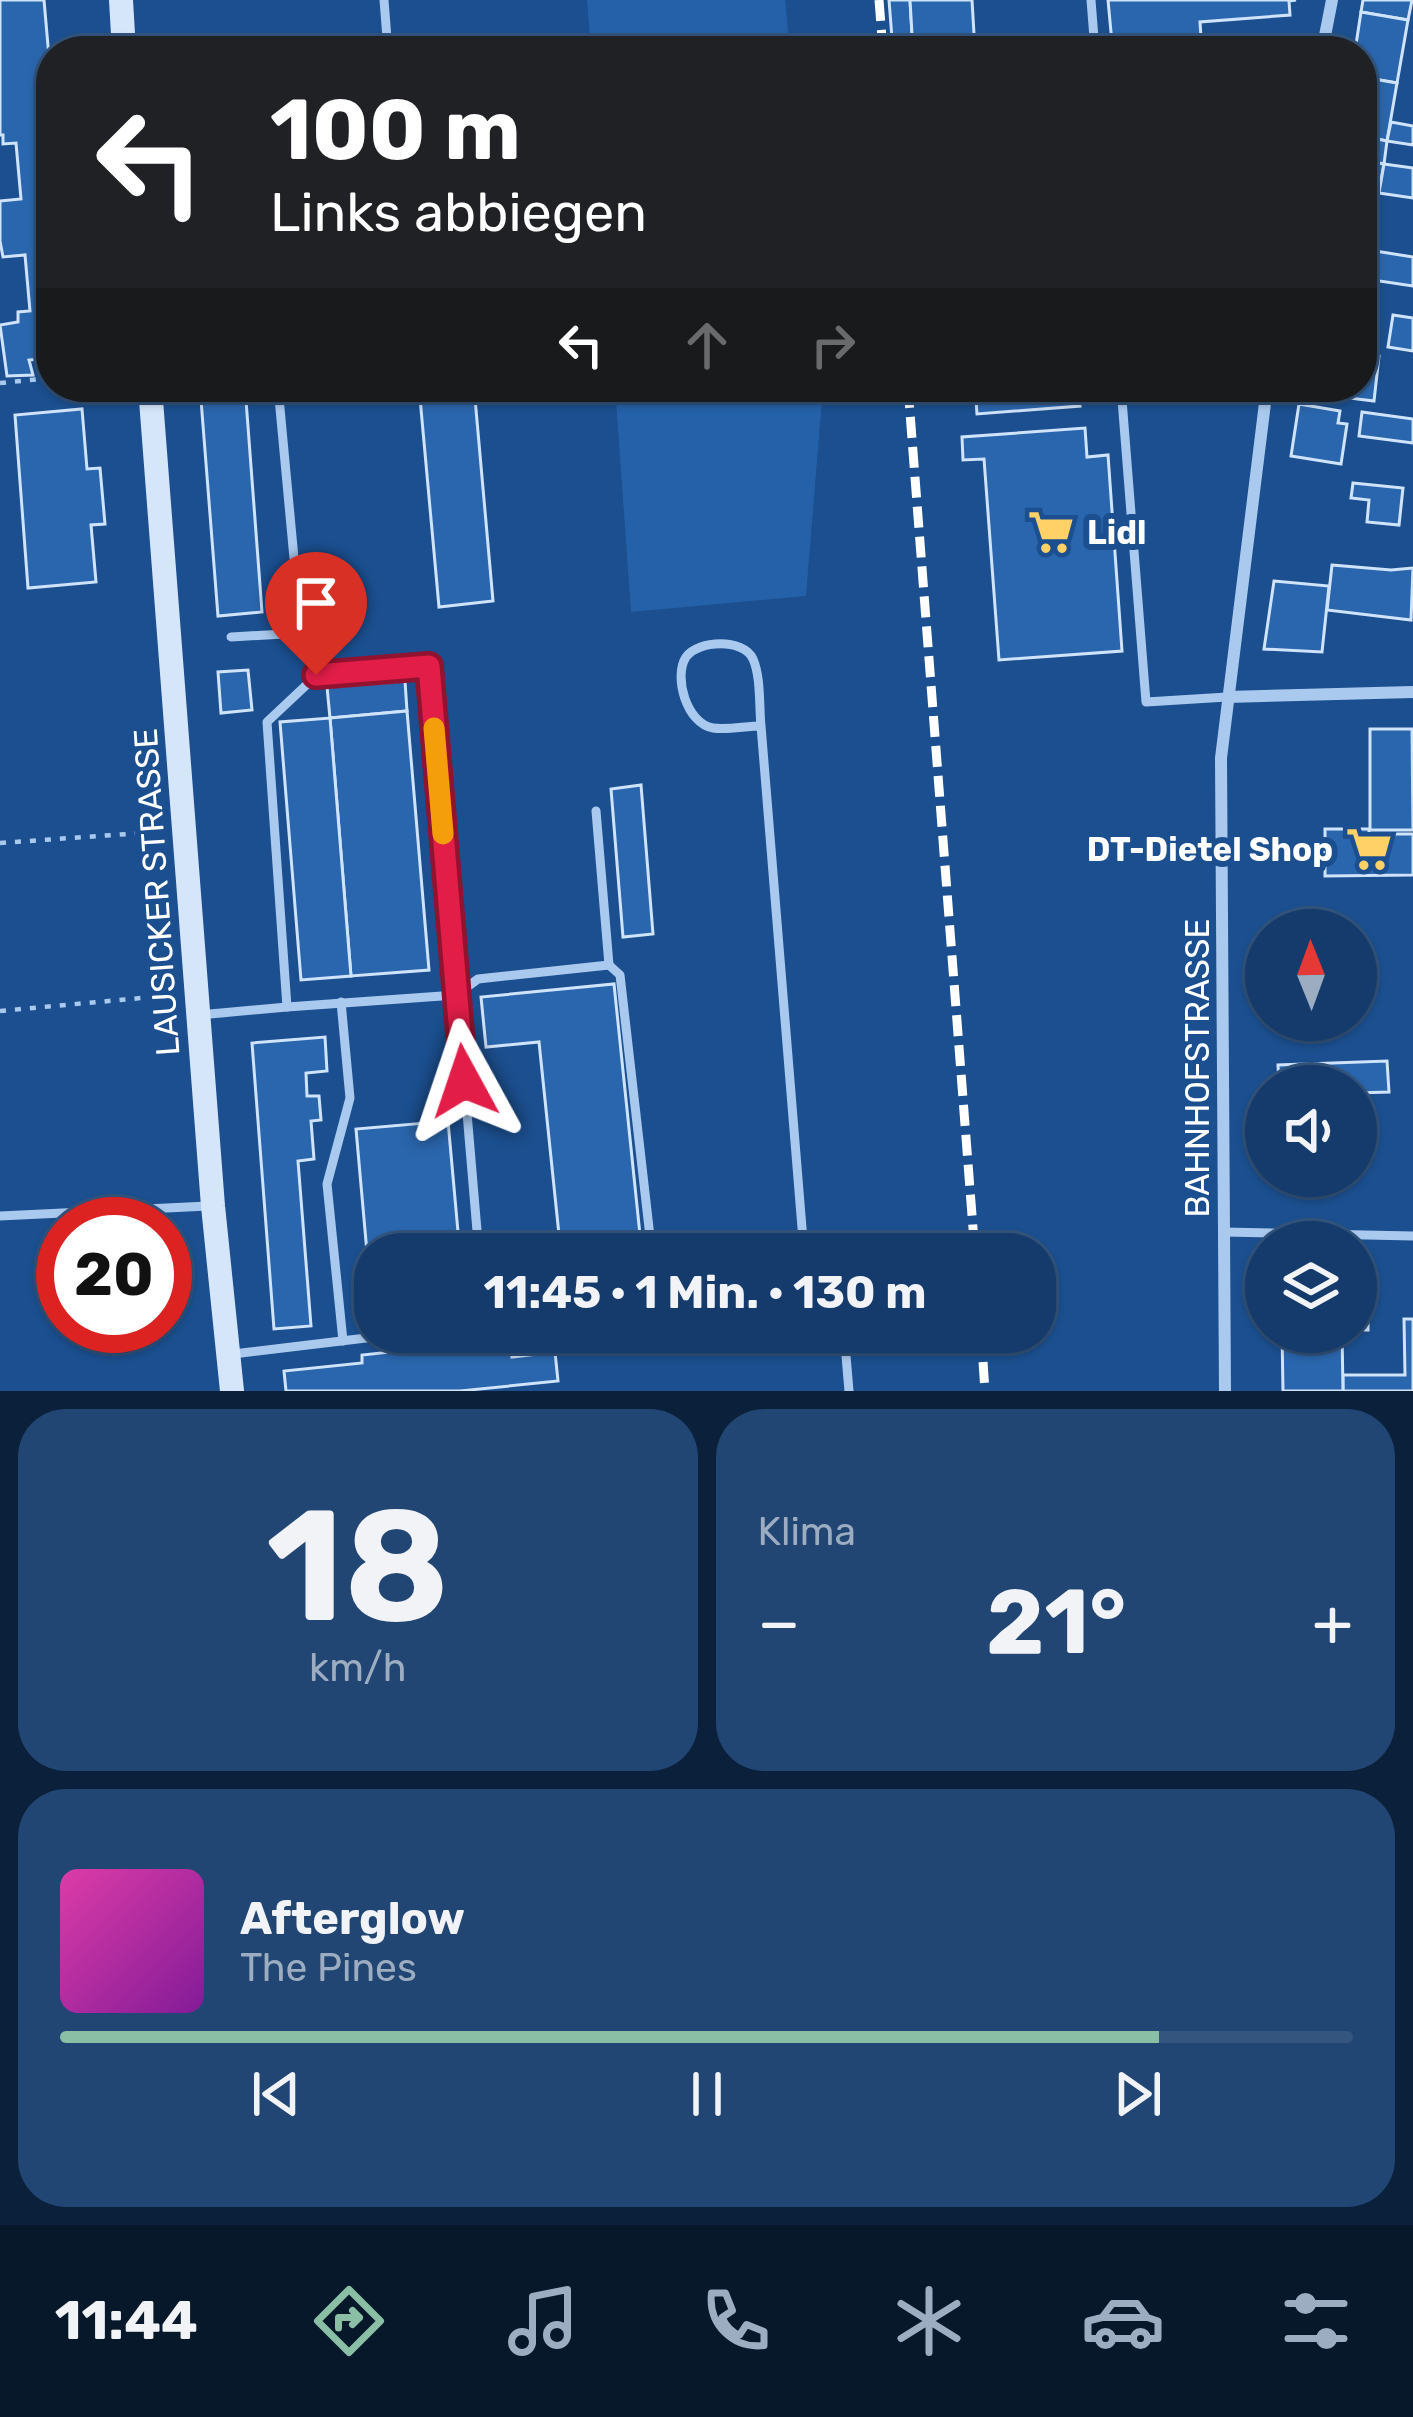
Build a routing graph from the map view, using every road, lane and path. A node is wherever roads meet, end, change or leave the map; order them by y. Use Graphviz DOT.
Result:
graph roads {
  1 [pos="121,0"];
  2 [pos="384,0"];
  3 [pos="1091,0"];
  4 [pos="1332,0"];
  5 [pos="123,36"];
  6 [pos="387,36"];
  7 [pos="1094,36"];
  8 [pos="1325,36"];
  9 [pos="36,379"];
  10 [pos="0,383"];
  11 [pos="152,402"];
  12 [pos="279,402"];
  13 [pos="1122,402"];
  14 [pos="1265,402"];
  15 [pos="231,637"];
  16 [pos="1413,692"];
  17 [pos="1227,697"];
  18 [pos="761,726"];
  19 [pos="596,811"];
  20 [pos="184,830"];
  21 [pos="0,843"];
  22 [pos="609,965"];
  23 [pos="456,995"];
  24 [pos="341,1002"];
  25 [pos="198,1004"];
  26 [pos="287,1007"];
  27 [pos="0,1011"];
  28 [pos="214,1206"];
  29 [pos="0,1216"];
  30 [pos="1224,1232"];
  31 [pos="476,1233"];
  32 [pos="650,1233"];
  33 [pos="802,1233"];
  34 [pos="1413,1236"];
  35 [pos="354,1339"];
  36 [pos="343,1340"];
  37 [pos="846,1353"];
  38 [pos="227,1354"];
  39 [pos="232,1391"];
  40 [pos="849,1391"];
  41 [pos="1225,1391"];
  1 -- 5 [label="main road"];
  2 -- 6 [label="lane"];
  3 -- 7 [label="lane"];
  4 -- 8 [label="street"];
  9 -- 10 [label="path"];
  11 -- 20 [label="main road, LAUSICKER STRASSE"];
  12 -- 15 [label="lane"];
  13 -- 17 [label="lane"];
  14 -- 17 [label="street, BAHNHOFSTRASSE"];
  16 -- 17 [label="street"];
  17 -- 30 [label="street, BAHNHOFSTRASSE"];
  18 -- 18 [label="lane"];
  18 -- 33 [label="lane"];
  19 -- 22 [label="lane"];
  20 -- 21 [label="path"];
  20 -- 25 [label="main road, LAUSICKER STRASSE"];
  22 -- 23 [label="lane"];
  22 -- 32 [label="lane"];
  23 -- 24 [label="lane"];
  23 -- 26 [label="lane"];
  23 -- 31 [label="lane"];
  24 -- 26 [label="lane"];
  24 -- 36 [label="lane"];
  25 -- 26 [label="lane"];
  25 -- 27 [label="path"];
  25 -- 28 [label="main road, LAUSICKER STRASSE"];
  28 -- 29 [label="lane"];
  28 -- 38 [label="main road, LAUSICKER STRASSE"];
  30 -- 34 [label="lane"];
  30 -- 41 [label="street, BAHNHOFSTRASSE"];
  35 -- 36 [label="lane"];
  36 -- 38 [label="lane"];
  37 -- 40 [label="lane"];
  38 -- 39 [label="main road, LAUSICKER STRASSE"];
}
